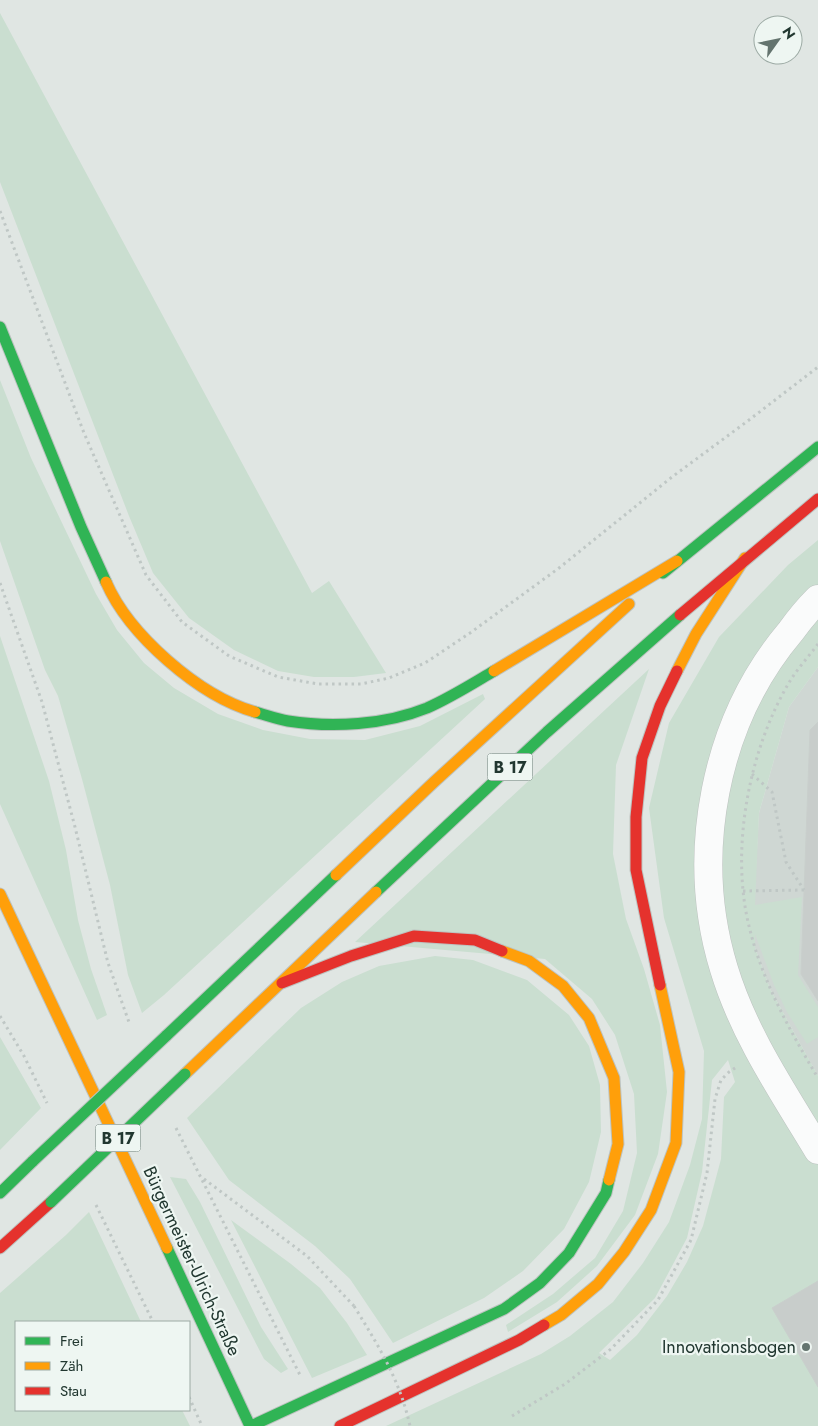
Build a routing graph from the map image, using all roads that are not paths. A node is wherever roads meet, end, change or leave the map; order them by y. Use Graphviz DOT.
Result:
graph roads {
  1 [pos="0,327"];
  2 [pos="818,447"];
  3 [pos="818,498"];
  4 [pos="745,558"];
  5 [pos="677,561"];
  6 [pos="818,599"];
  7 [pos="0,894"];
  8 [pos="282,983"];
  9 [pos="818,1150"];
  10 [pos="0,1192"];
  11 [pos="0,1248"];
  12 [pos="251,1426"];
  13 [pos="340,1426"];
  1 -- 5 [label="main road"];
  2 -- 5 [label="main road, B 17"];
  3 -- 4 [label="main road, B 17"];
  4 -- 8 [label="main road, B 17"];
  4 -- 13 [label="main road"];
  5 -- 10 [label="main road, B 17, bridge"];
  6 -- 9 [label="street"];
  7 -- 12 [label="main road, Bürgermeister-Ulrich-Straße"];
  8 -- 11 [label="main road, B 17, bridge"];
  8 -- 12 [label="main road"];
}
